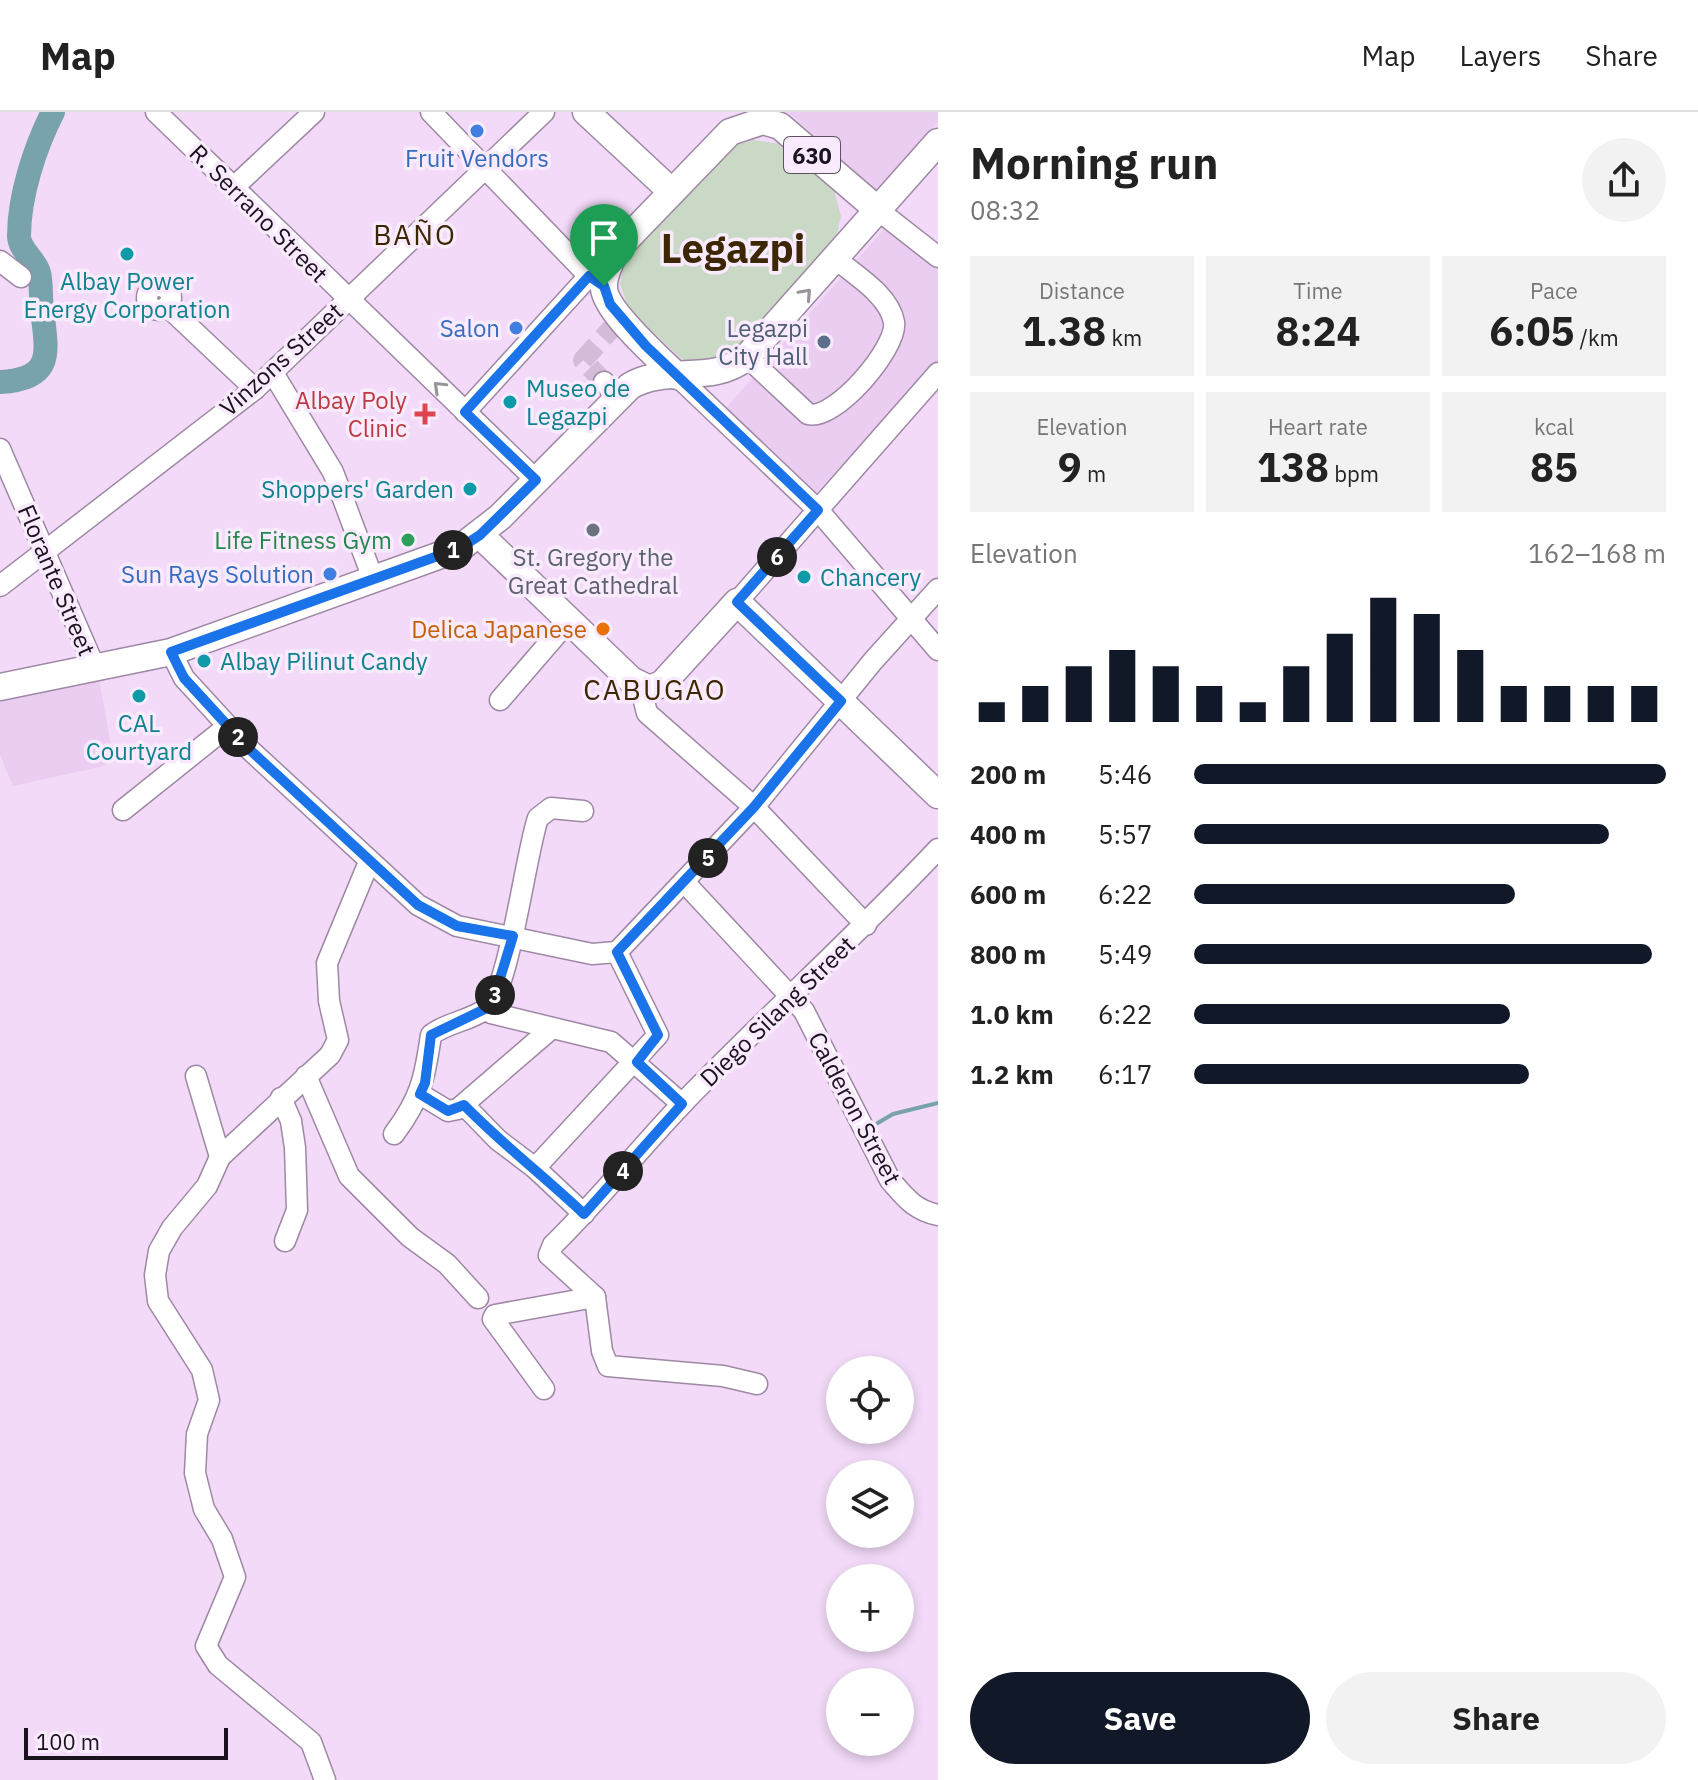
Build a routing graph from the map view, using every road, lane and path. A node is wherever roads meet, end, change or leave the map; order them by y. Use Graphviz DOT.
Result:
graph roads {
  1 [pos="156,112"];
  2 [pos="314,112"];
  3 [pos="431,112"];
  4 [pos="544,112"];
  5 [pos="586,112"];
  6 [pos="746,120"];
  7 [pos="938,142"];
  8 [pos="484,171"];
  9 [pos="234,187"];
  10 [pos="672,192"];
  11 [pos="878,210"];
  12 [pos="938,257"];
  13 [pos="836,259"];
  14 [pos="0,261"];
  15 [pos="21,277"];
  16 [pos="596,281"];
  17 [pos="347,299"];
  18 [pos="167,306"];
  19 [pos="747,357"];
  20 [pos="273,373"];
  21 [pos="938,373"];
  22 [pos="677,376"];
  23 [pos="255,389"];
  24 [pos="465,412"];
  25 [pos="0,449"];
  26 [pos="536,480"];
  27 [pos="818,510"];
  28 [pos="480,535"];
  29 [pos="47,551"];
  30 [pos="372,576"];
  31 [pos="0,586"];
  32 [pos="938,589"];
  33 [pos="737,602"];
  34 [pos="911,619"];
  35 [pos="569,620"];
  36 [pos="938,650"];
  37 [pos="171,652"];
  38 [pos="97,667"];
  39 [pos="0,687"];
  40 [pos="649,689"];
  41 [pos="500,700"];
  42 [pos="841,701"];
  43 [pos="228,726"];
  44 [pos="938,795"];
  45 [pos="754,807"];
  46 [pos="123,810"];
  47 [pos="583,811"];
  48 [pos="938,849"];
  49 [pos="369,862"];
  50 [pos="685,883"];
  51 [pos="866,925"];
  52 [pos="513,936"];
  53 [pos="617,952"];
  54 [pos="790,995"];
  55 [pos="487,1008"];
  56 [pos="552,1028"];
  57 [pos="637,1062"];
  58 [pos="196,1076"];
  59 [pos="306,1076"];
  60 [pos="420,1094"];
  61 [pos="281,1098"];
  62 [pos="682,1104"];
  63 [pos="464,1105"];
  64 [pos="394,1134"];
  65 [pos="220,1157"];
  66 [pos="535,1168"];
  67 [pos="584,1214"];
  68 [pos="938,1215"];
  69 [pos="285,1241"];
  70 [pos="595,1297"];
  71 [pos="478,1298"];
  72 [pos="757,1384"];
  73 [pos="544,1389"];
  74 [pos="325,1780"];
  1 -- 9 [label="street, R. Serrano Street"];
  2 -- 9 [label="street"];
  3 -- 8 [label="street"];
  4 -- 8 [label="street, Vinzons Street"];
  5 -- 10 [label="main road"];
  6 -- 10 [label="main road, 630"];
  6 -- 11 [label="main road, 630"];
  7 -- 11 [label="main road"];
  8 -- 16 [label="street"];
  8 -- 17 [label="street, Vinzons Street"];
  9 -- 17 [label="street, R. Serrano Street"];
  10 -- 16 [label="main road, 630"];
  11 -- 12 [label="street"];
  11 -- 13 [label="main road"];
  19 -- 13 [label="main road, one-way"];
  13 -- 19 [label="street"];
  14 -- 15 [label="street"];
  16 -- 22 [label="main road"];
  16 -- 24 [label="street"];
  17 -- 20 [label="street, Vinzons Street"];
  24 -- 17 [label="street, R. Serrano Street, one-way"];
  18 -- 23 [label="street"];
  19 -- 22 [label="main road"];
  20 -- 23 [label="street, Vinzons Street"];
  20 -- 30 [label="street"];
  21 -- 27 [label="street"];
  22 -- 26 [label="main road"];
  22 -- 27 [label="street"];
  23 -- 29 [label="street, Vinzons Street"];
  24 -- 26 [label="street, R. Serrano Street"];
  25 -- 29 [label="street, Florante Street"];
  26 -- 28 [label="main road"];
  27 -- 33 [label="street"];
  27 -- 34 [label="street"];
  28 -- 30 [label="main road"];
  28 -- 35 [label="main road"];
  29 -- 31 [label="street, Vinzons Street"];
  29 -- 38 [label="street, Florante Street"];
  30 -- 37 [label="main road"];
  32 -- 34 [label="street"];
  33 -- 40 [label="main road"];
  33 -- 42 [label="main road"];
  34 -- 36 [label="street"];
  34 -- 42 [label="street"];
  35 -- 40 [label="main road"];
  35 -- 41 [label="street"];
  37 -- 38 [label="main road"];
  37 -- 43 [label="street"];
  38 -- 39 [label="main road"];
  40 -- 45 [label="street"];
  42 -- 44 [label="main road"];
  42 -- 45 [label="street"];
  43 -- 46 [label="street"];
  43 -- 49 [label="street"];
  45 -- 50 [label="street"];
  45 -- 51 [label="street"];
  47 -- 52 [label="street"];
  48 -- 51 [label="street, Diego Silang Street"];
  49 -- 52 [label="street"];
  49 -- 59 [label="street"];
  50 -- 53 [label="street"];
  50 -- 54 [label="street, Calderon Street"];
  51 -- 54 [label="street, Diego Silang Street"];
  52 -- 53 [label="street"];
  52 -- 55 [label="street"];
  53 -- 57 [label="street"];
  54 -- 62 [label="street, Diego Silang Street"];
  54 -- 68 [label="street, Calderon Street"];
  55 -- 56 [label="street"];
  55 -- 60 [label="street"];
  56 -- 57 [label="street"];
  56 -- 63 [label="street"];
  57 -- 62 [label="street"];
  57 -- 66 [label="street"];
  58 -- 65 [label="street"];
  59 -- 61 [label="street"];
  59 -- 71 [label="street"];
  60 -- 63 [label="street"];
  60 -- 64 [label="street"];
  61 -- 65 [label="street"];
  61 -- 69 [label="street"];
  62 -- 67 [label="street, Diego Silang Street"];
  63 -- 66 [label="street"];
  65 -- 74 [label="street"];
  66 -- 67 [label="street"];
  67 -- 70 [label="street, Diego Silang Street"];
  70 -- 72 [label="street"];
  70 -- 73 [label="street"];
}
